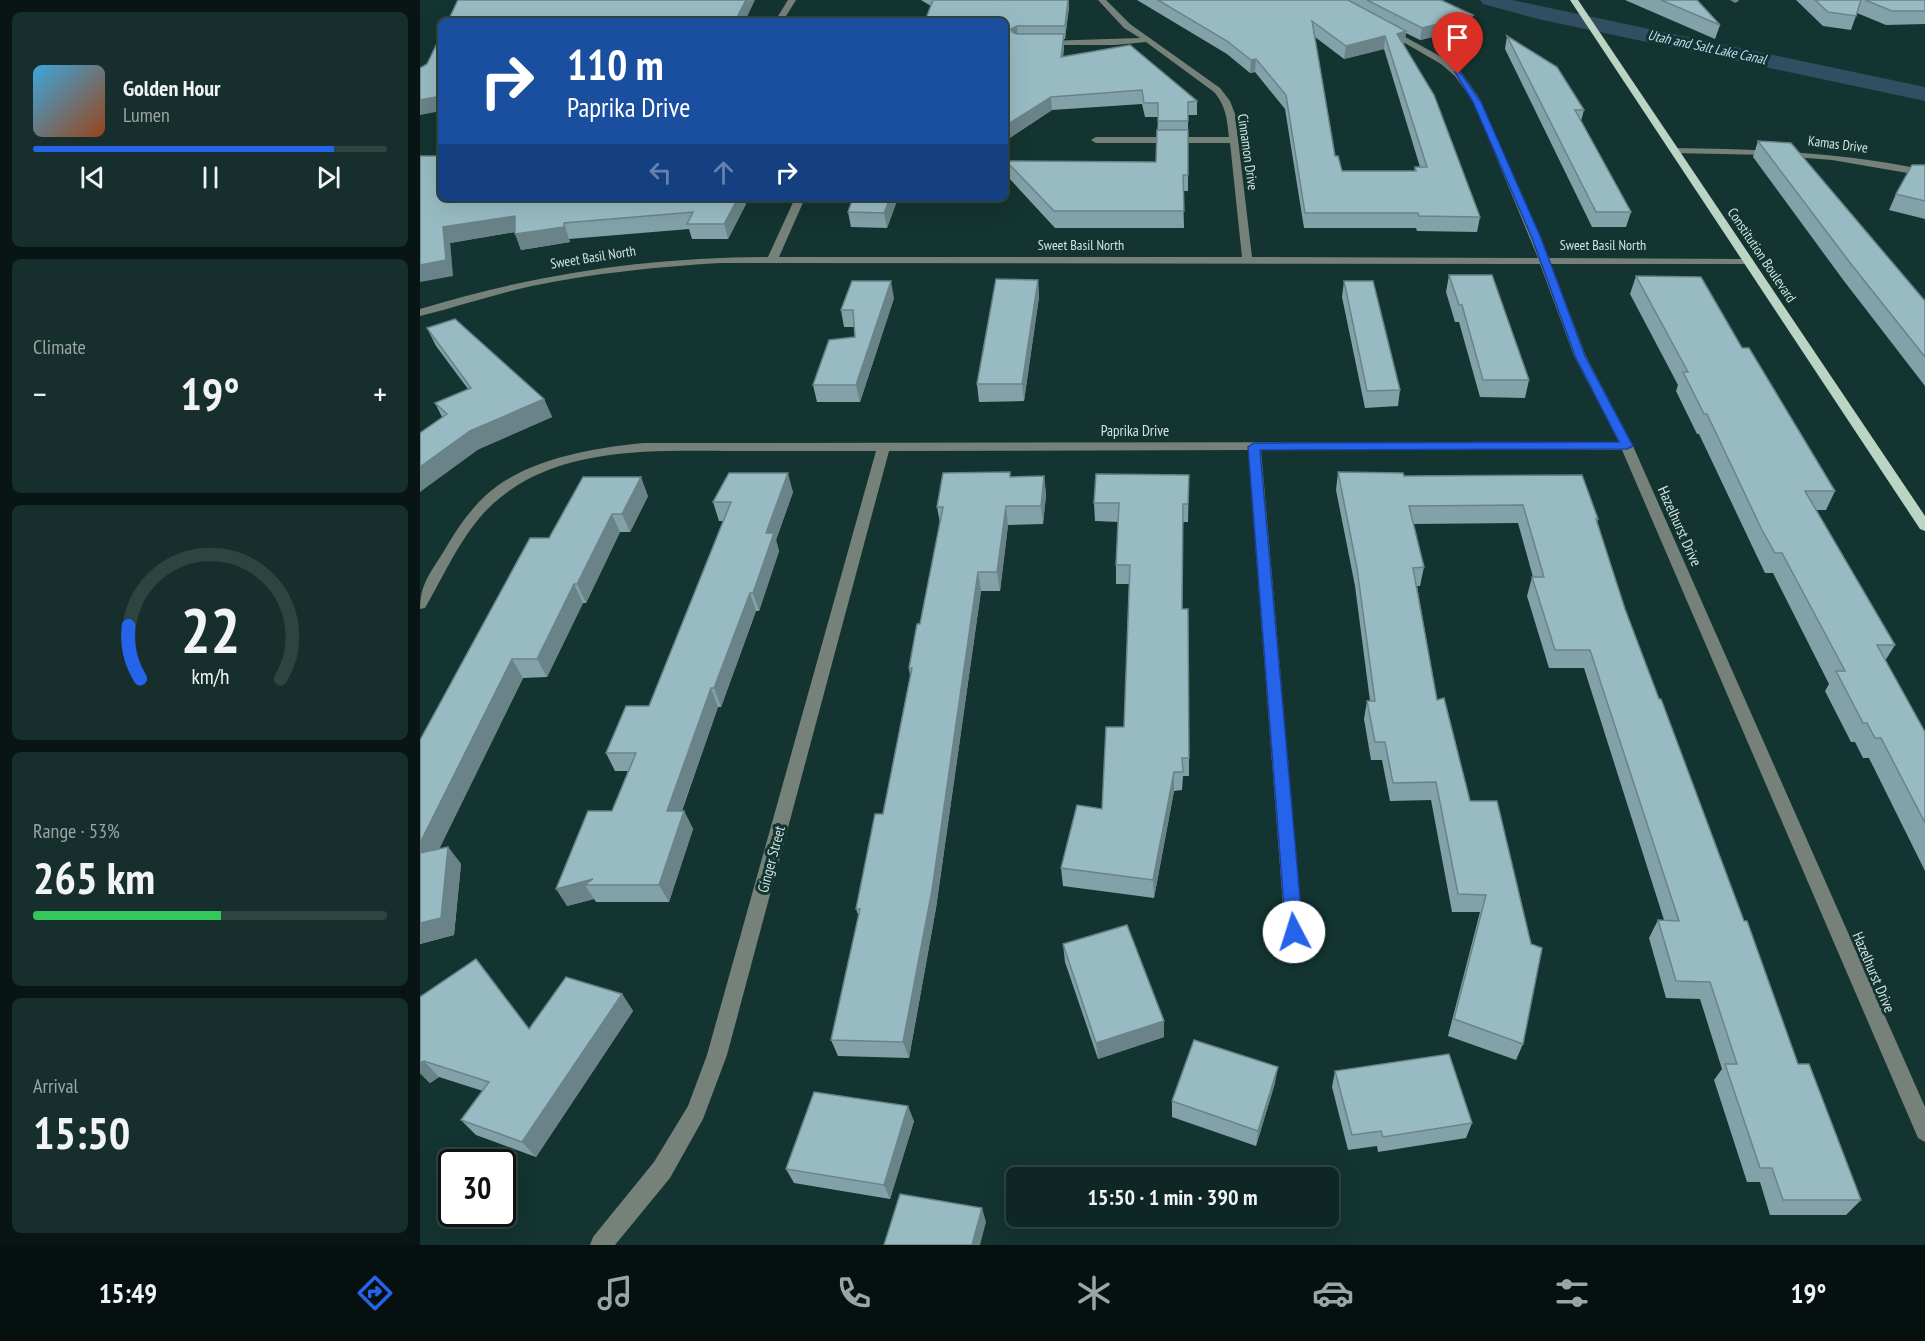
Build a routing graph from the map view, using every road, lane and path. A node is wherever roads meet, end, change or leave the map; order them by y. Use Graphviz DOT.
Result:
graph roads {
  1 [pos="792,0"];
  2 [pos="1102,0"];
  3 [pos="1574,0"];
  4 [pos="781,18"];
  5 [pos="1374,22"];
  6 [pos="1147,40"];
  7 [pos="1040,43"];
  8 [pos="1096,140"];
  9 [pos="1234,140"];
  10 [pos="1674,151"];
  11 [pos="1925,173"];
  12 [pos="799,201"];
  13 [pos="1247,259"];
  14 [pos="772,260"];
  15 [pos="1544,260"];
  16 [pos="1748,261"];
  17 [pos="420,313"];
  18 [pos="884,446"];
  19 [pos="1627,446"];
  20 [pos="1254,447"];
  21 [pos="1925,526"];
  22 [pos="420,604"];
  23 [pos="1294,932"];
  24 [pos="1925,1131"];
  25 [pos="601,1245"];
  1 -- 4 [label="street"];
  2 -- 6 [label="street, Cinnamon Drive"];
  3 -- 10 [label="main road, Constitution Boulevard"];
  5 -- 15 [label="street, Hazelhurst Drive"];
  6 -- 7 [label="street"];
  6 -- 9 [label="street, Cinnamon Drive"];
  8 -- 9 [label="street"];
  9 -- 13 [label="street, Cinnamon Drive"];
  10 -- 11 [label="street, Kamas Drive"];
  10 -- 16 [label="main road, Constitution Boulevard"];
  12 -- 14 [label="street"];
  13 -- 14 [label="street, Sweet Basil North"];
  13 -- 15 [label="street, Sweet Basil North"];
  14 -- 17 [label="street, Sweet Basil North"];
  15 -- 16 [label="street, Sweet Basil North"];
  15 -- 19 [label="street, Hazelhurst Drive"];
  16 -- 21 [label="main road, Constitution Boulevard"];
  18 -- 20 [label="street, Paprika Drive"];
  18 -- 22 [label="street, Paprika Drive"];
  18 -- 25 [label="street, Ginger Street"];
  19 -- 20 [label="street, Paprika Drive"];
  19 -- 24 [label="street, Hazelhurst Drive"];
  20 -- 23 [label="street"];
}
